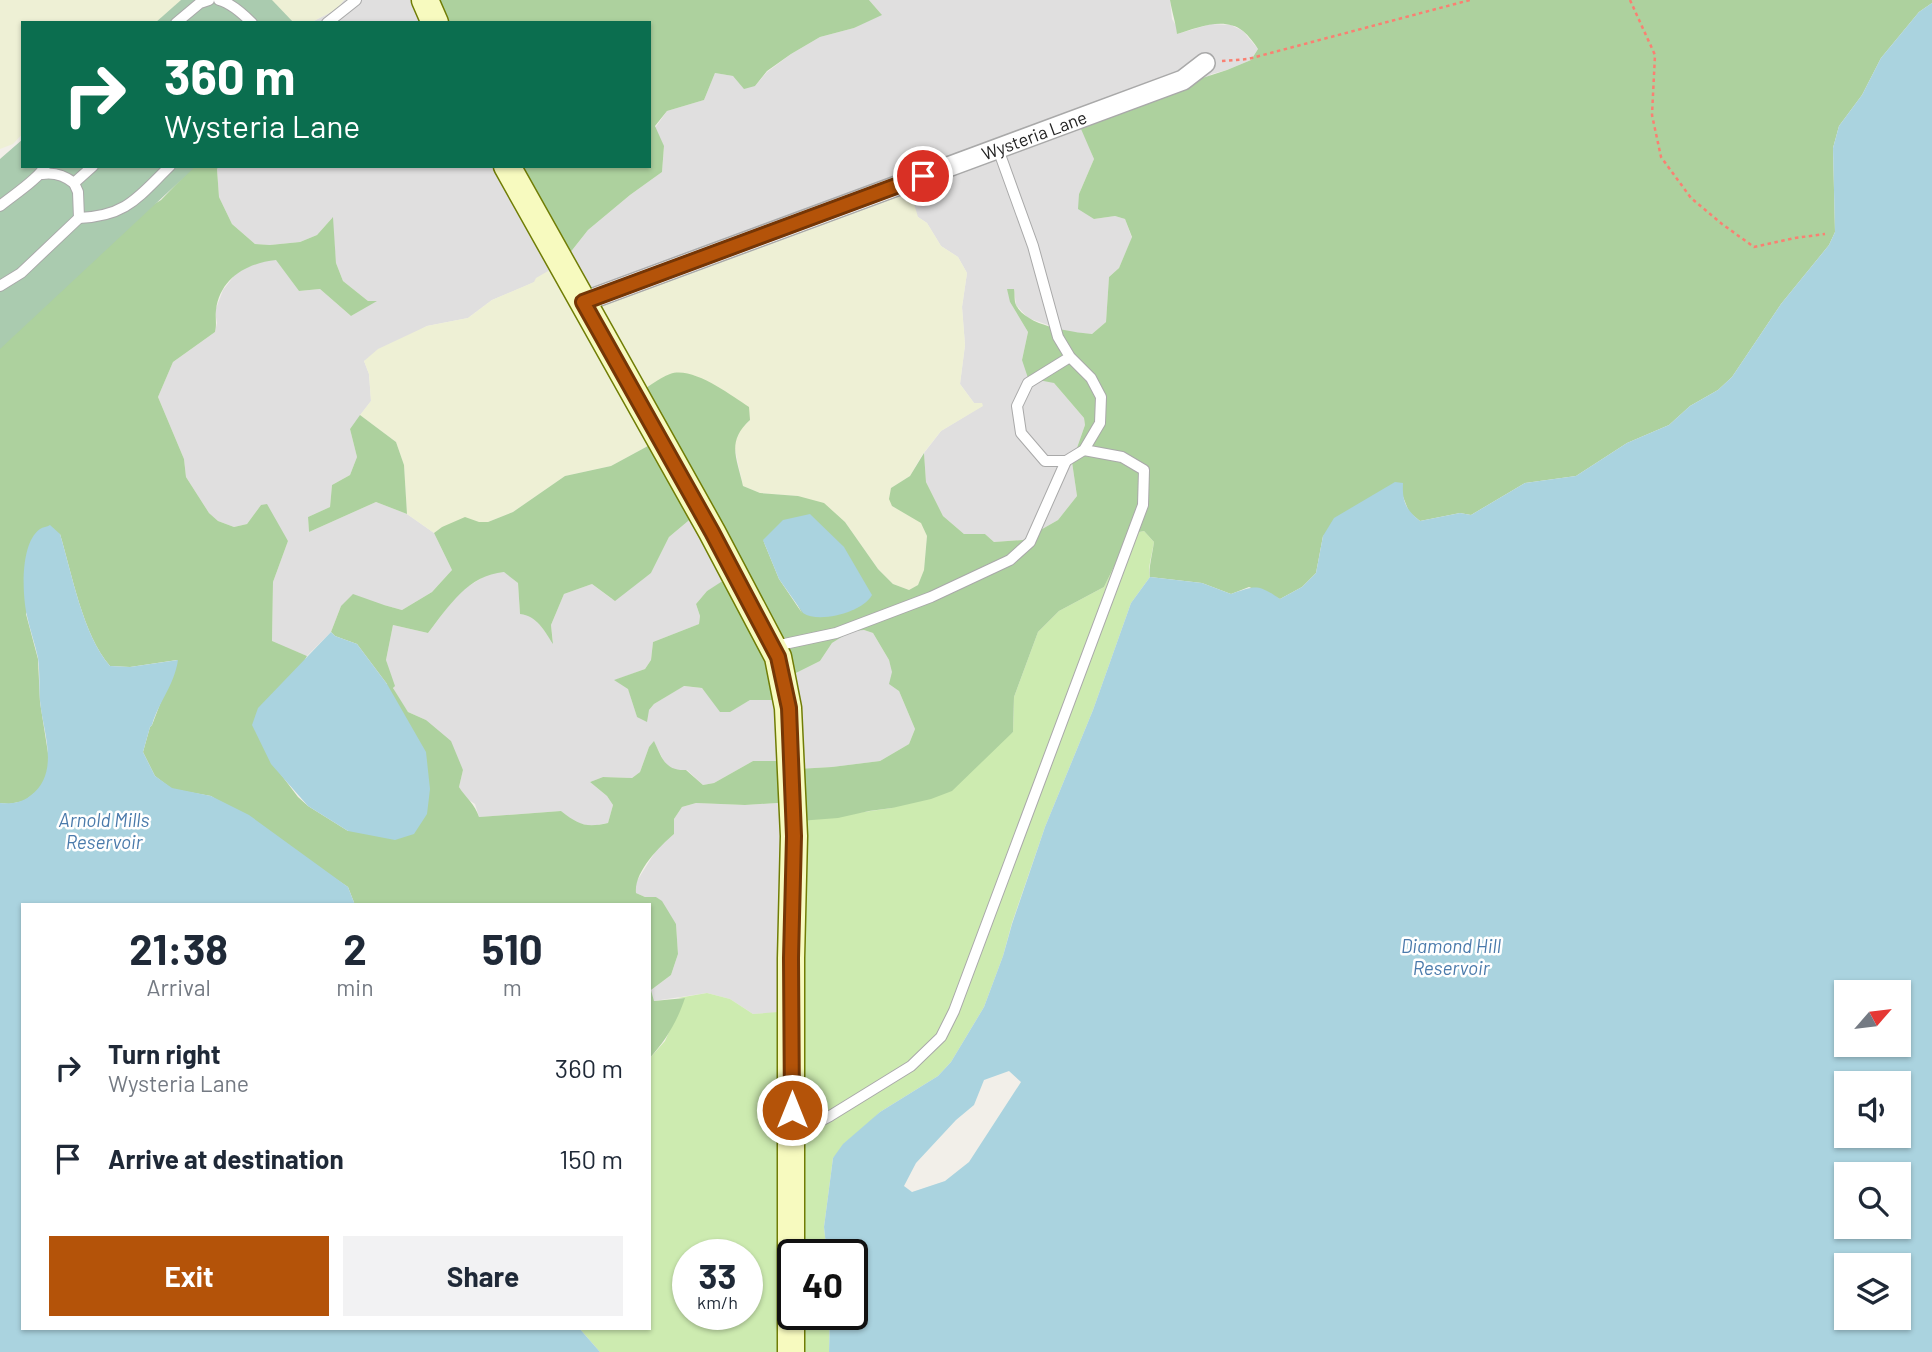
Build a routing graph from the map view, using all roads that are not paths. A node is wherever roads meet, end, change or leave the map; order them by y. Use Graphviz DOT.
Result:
graph roads {
  1 [pos="209,0"];
  2 [pos="219,0"];
  3 [pos="356,0"];
  4 [pos="425,0"];
  5 [pos="178,21"];
  6 [pos="250,21"];
  7 [pos="330,21"];
  8 [pos="434,21"];
  9 [pos="1205,63"];
  10 [pos="998,149"];
  11 [pos="91,168"];
  12 [pos="168,168"];
  13 [pos="508,168"];
  14 [pos="44,170"];
  15 [pos="74,183"];
  16 [pos="0,206"];
  17 [pos="79,218"];
  18 [pos="0,286"];
  19 [pos="583,302"];
  20 [pos="1070,357"];
  21 [pos="1084,450"];
  22 [pos="1066,461"];
  23 [pos="772,646"];
  24 [pos="792,1136"];
  25 [pos="791,1352"];
  1 -- 5 [label="lane"];
  2 -- 6 [label="lane"];
  3 -- 7 [label="lane"];
  4 -- 8 [label="street"];
  9 -- 10 [label="street, Wysteria Lane"];
  10 -- 19 [label="street, Wysteria Lane"];
  10 -- 20 [label="lane"];
  11 -- 15 [label="lane"];
  12 -- 17 [label="lane"];
  13 -- 19 [label="street"];
  14 -- 15 [label="lane"];
  14 -- 16 [label="lane"];
  15 -- 17 [label="lane"];
  17 -- 18 [label="lane"];
  19 -- 23 [label="street"];
  20 -- 21 [label="lane"];
  20 -- 22 [label="lane"];
  21 -- 22 [label="lane"];
  21 -- 24 [label="lane"];
  22 -- 23 [label="lane"];
  23 -- 24 [label="street"];
  24 -- 25 [label="street"];
}
